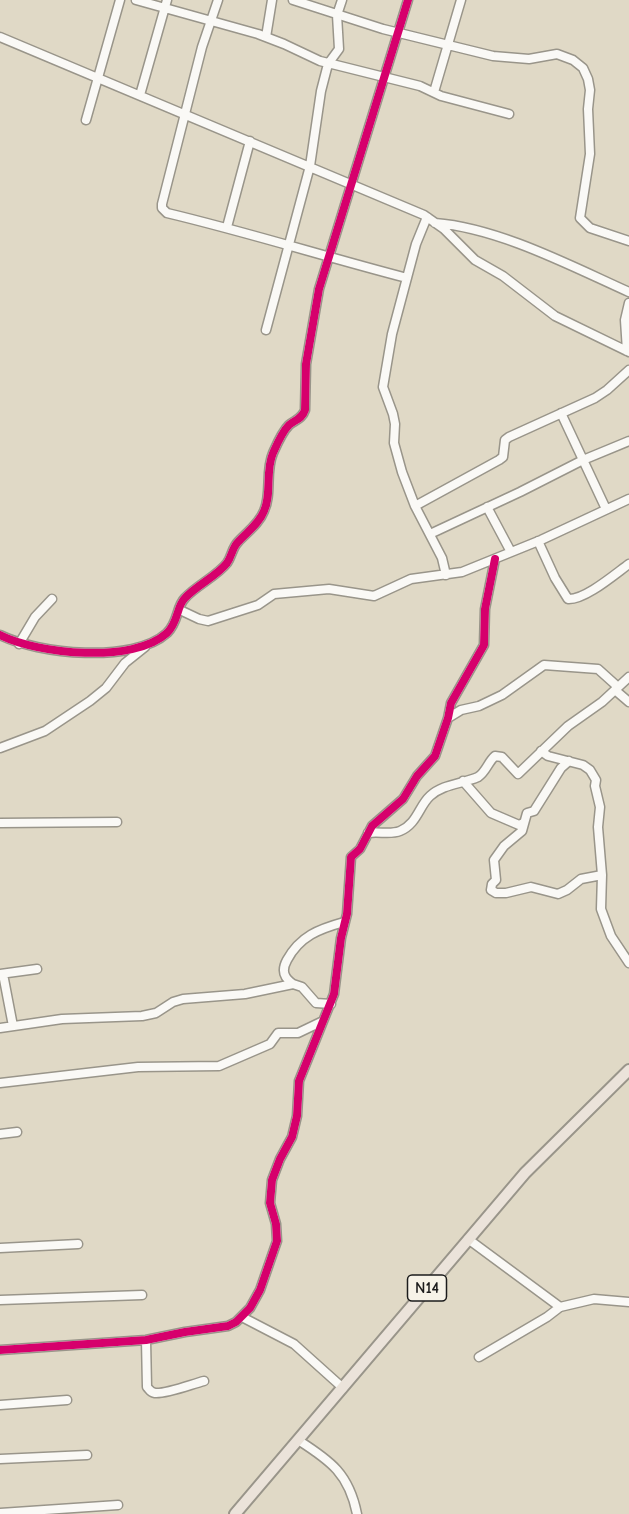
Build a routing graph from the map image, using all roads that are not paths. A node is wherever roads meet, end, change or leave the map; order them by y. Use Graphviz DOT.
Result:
graph roads {
  1 [pos="120,0"];
  2 [pos="136,0"];
  3 [pos="218,0"];
  4 [pos="272,0"];
  5 [pos="293,0"];
  6 [pos="342,0"];
  7 [pos="408,0"];
  8 [pos="461,0"];
  9 [pos="166,5"];
  10 [pos="337,15"];
  11 [pos="212,22"];
  12 [pos="397,33"];
  13 [pos="0,37"];
  14 [pos="266,37"];
  15 [pos="448,45"];
  16 [pos="328,64"];
  17 [pos="99,78"];
  18 [pos="385,79"];
  19 [pos="434,92"];
  20 [pos="140,95"];
  21 [pos="186,114"];
  22 [pos="508,114"];
  23 [pos="86,120"];
  24 [pos="250,141"];
  25 [pos="310,166"];
  26 [pos="350,183"];
  27 [pos="427,217"];
  28 [pos="435,223"];
  29 [pos="226,227"];
  30 [pos="629,241"];
  31 [pos="288,245"];
  32 [pos="327,258"];
  33 [pos="407,278"];
  34 [pos="629,292"];
  35 [pos="629,303"];
  36 [pos="266,330"];
  37 [pos="628,352"];
  38 [pos="629,370"];
  39 [pos="561,413"];
  40 [pos="629,441"];
  41 [pos="583,460"];
  42 [pos="629,499"];
  43 [pos="415,506"];
  44 [pos="487,507"];
  45 [pos="606,509"];
  46 [pos="430,534"];
  47 [pos="538,541"];
  48 [pos="512,552"];
  49 [pos="495,559"];
  50 [pos="629,564"];
  51 [pos="446,575"];
  52 [pos="52,599"];
  53 [pos="180,610"];
  54 [pos="0,635"];
  55 [pos="19,644"];
  56 [pos="148,645"];
  57 [pos="629,677"];
  58 [pos="617,688"];
  59 [pos="629,702"];
  60 [pos="448,718"];
  61 [pos="0,748"];
  62 [pos="542,751"];
  63 [pos="569,761"];
  64 [pos="463,781"];
  65 [pos="117,822"];
  66 [pos="0,823"];
  67 [pos="523,823"];
  68 [pos="368,833"];
  69 [pos="602,875"];
  70 [pos="344,922"];
  71 [pos="629,963"];
  72 [pos="37,969"];
  73 [pos="2,974"];
  74 [pos="293,984"];
  75 [pos="331,1004"];
  76 [pos="322,1021"];
  77 [pos="13,1026"];
  78 [pos="0,1028"];
  79 [pos="629,1070"];
  80 [pos="0,1083"];
  81 [pos="17,1132"];
  82 [pos="0,1134"];
  83 [pos="468,1239"];
  84 [pos="78,1244"];
  85 [pos="0,1248"];
  86 [pos="142,1295"];
  87 [pos="0,1300"];
  88 [pos="629,1302"];
  89 [pos="560,1306"];
  90 [pos="243,1317"];
  91 [pos="146,1340"];
  92 [pos="0,1350"];
  93 [pos="479,1357"];
  94 [pos="204,1381"];
  95 [pos="343,1388"];
  96 [pos="67,1400"];
  97 [pos="0,1405"];
  98 [pos="298,1440"];
  99 [pos="87,1455"];
  100 [pos="0,1460"];
  101 [pos="118,1504"];
  102 [pos="0,1513"];
  103 [pos="235,1514"];
  104 [pos="357,1514"];
  1 -- 17 [label="street"];
  2 -- 9 [label="street"];
  3 -- 11 [label="street"];
  4 -- 14 [label="street"];
  5 -- 10 [label="street"];
  6 -- 10 [label="street"];
  7 -- 12 [label="street"];
  8 -- 15 [label="street"];
  9 -- 11 [label="street"];
  9 -- 20 [label="street"];
  10 -- 12 [label="street"];
  10 -- 16 [label="street"];
  11 -- 14 [label="street"];
  11 -- 21 [label="street"];
  12 -- 15 [label="street"];
  12 -- 18 [label="street"];
  13 -- 17 [label="street"];
  14 -- 16 [label="street"];
  15 -- 19 [label="street"];
  15 -- 30 [label="street"];
  16 -- 18 [label="street"];
  16 -- 25 [label="street"];
  17 -- 20 [label="street"];
  17 -- 23 [label="street"];
  18 -- 19 [label="street"];
  18 -- 26 [label="street"];
  19 -- 22 [label="street"];
  20 -- 21 [label="street"];
  21 -- 24 [label="street"];
  21 -- 29 [label="street"];
  24 -- 25 [label="street"];
  24 -- 29 [label="street"];
  25 -- 26 [label="street"];
  25 -- 31 [label="street"];
  26 -- 27 [label="street"];
  26 -- 32 [label="street"];
  27 -- 28 [label="street"];
  27 -- 33 [label="street"];
  28 -- 34 [label="street"];
  28 -- 37 [label="street"];
  29 -- 31 [label="street"];
  31 -- 32 [label="street"];
  31 -- 36 [label="street"];
  32 -- 33 [label="street"];
  32 -- 53 [label="street"];
  33 -- 43 [label="street"];
  35 -- 37 [label="street"];
  38 -- 39 [label="street"];
  39 -- 41 [label="street"];
  39 -- 43 [label="street"];
  40 -- 41 [label="street"];
  41 -- 44 [label="street"];
  41 -- 45 [label="street"];
  42 -- 45 [label="street"];
  43 -- 46 [label="street"];
  44 -- 46 [label="street"];
  44 -- 48 [label="street"];
  45 -- 47 [label="street"];
  46 -- 51 [label="street"];
  47 -- 48 [label="street"];
  47 -- 50 [label="street"];
  48 -- 49 [label="street"];
  49 -- 51 [label="street"];
  49 -- 60 [label="street"];
  51 -- 53 [label="street"];
  52 -- 55 [label="street"];
  53 -- 56 [label="street"];
  54 -- 55 [label="street"];
  55 -- 56 [label="street"];
  56 -- 61 [label="street"];
  57 -- 58 [label="street"];
  58 -- 59 [label="street"];
  58 -- 60 [label="street"];
  58 -- 62 [label="street"];
  60 -- 68 [label="street"];
  62 -- 63 [label="street"];
  62 -- 64 [label="street"];
  63 -- 67 [label="street"];
  63 -- 69 [label="street"];
  64 -- 67 [label="street"];
  64 -- 68 [label="street"];
  65 -- 66 [label="street"];
  67 -- 69 [label="street"];
  68 -- 70 [label="street"];
  69 -- 71 [label="street"];
  70 -- 74 [label="street"];
  70 -- 75 [label="street"];
  72 -- 73 [label="street"];
  73 -- 77 [label="street"];
  74 -- 75 [label="street"];
  74 -- 77 [label="street"];
  75 -- 76 [label="street"];
  76 -- 80 [label="street"];
  76 -- 90 [label="street"];
  77 -- 78 [label="street"];
  79 -- 83 [label="main road, N14"];
  81 -- 82 [label="street"];
  83 -- 89 [label="street"];
  83 -- 95 [label="main road, N14"];
  84 -- 85 [label="street"];
  86 -- 87 [label="street"];
  88 -- 89 [label="street"];
  89 -- 93 [label="street"];
  90 -- 91 [label="street"];
  90 -- 95 [label="street"];
  91 -- 92 [label="street"];
  91 -- 94 [label="street"];
  95 -- 98 [label="main road, N14"];
  96 -- 97 [label="street"];
  98 -- 103 [label="main road, N14"];
  98 -- 104 [label="street"];
  99 -- 100 [label="street"];
  101 -- 102 [label="street"];
}
